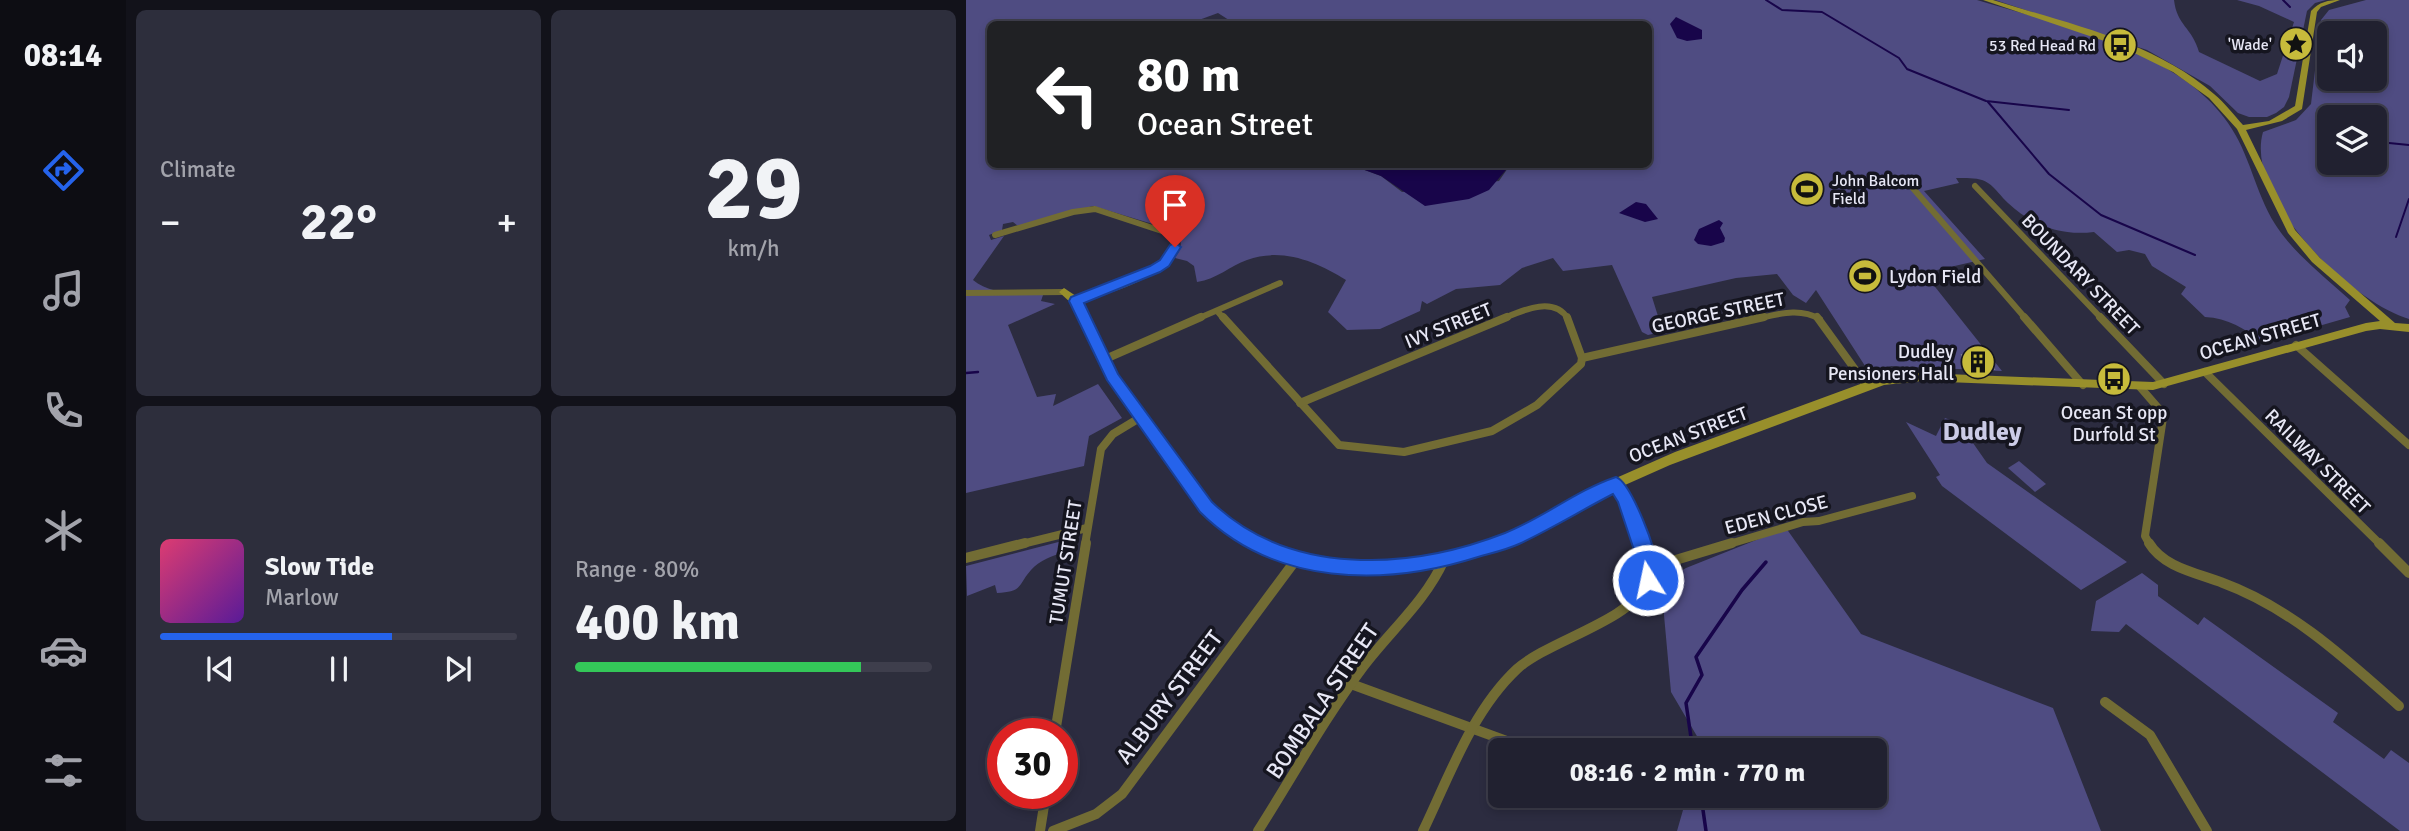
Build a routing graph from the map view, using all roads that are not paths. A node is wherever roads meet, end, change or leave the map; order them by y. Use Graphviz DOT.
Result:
graph roads {
  1 [pos="1986,0"];
  2 [pos="2337,0"];
  3 [pos="2241,128"];
  4 [pos="1911,186"];
  5 [pos="1975,186"];
  6 [pos="995,235"];
  7 [pos="1280,283"];
  8 [pos="1064,292"];
  9 [pos="966,293"];
  10 [pos="1076,301"];
  11 [pos="1218,312"];
  12 [pos="2392,326"];
  13 [pos="2409,328"];
  14 [pos="2296,345"];
  15 [pos="1582,358"];
  16 [pos="1103,360"];
  17 [pos="2205,372"];
  18 [pos="2083,384"];
  19 [pos="2164,384"];
  20 [pos="1867,386"];
  21 [pos="2140,387"];
  22 [pos="1300,402"];
  23 [pos="1141,417"];
  24 [pos="2409,445"];
  25 [pos="1616,484"];
  26 [pos="1912,496"];
  27 [pos="1087,528"];
  28 [pos="966,558"];
  29 [pos="1444,560"];
  30 [pos="1295,561"];
  31 [pos="1649,568"];
  32 [pos="2409,573"];
  33 [pos="1351,684"];
  34 [pos="2105,702"];
  35 [pos="2399,706"];
  36 [pos="1057,718"];
  37 [pos="1474,729"];
  38 [pos="1499,738"];
  39 [pos="1043,809"];
  40 [pos="1040,831"];
  41 [pos="1053,831"];
  42 [pos="1258,831"];
  43 [pos="1423,831"];
  44 [pos="2207,831"];
  1 -- 3 [label="street"];
  2 -- 3 [label="street"];
  3 -- 12 [label="street"];
  4 -- 18 [label="street"];
  5 -- 19 [label="street, BOUNDARY STREET"];
  6 -- 10 [label="street"];
  7 -- 11 [label="street"];
  8 -- 9 [label="street, OCEAN STREET"];
  8 -- 10 [label="street, OCEAN STREET"];
  10 -- 16 [label="street, OCEAN STREET"];
  11 -- 16 [label="street"];
  11 -- 22 [label="street"];
  12 -- 13 [label="street, OCEAN STREET"];
  12 -- 14 [label="street, OCEAN STREET"];
  14 -- 17 [label="street, OCEAN STREET"];
  14 -- 24 [label="street"];
  15 -- 20 [label="street, GEORGE STREET"];
  15 -- 22 [label="street"];
  15 -- 22 [label="street, IVY STREET"];
  16 -- 23 [label="street, OCEAN STREET"];
  17 -- 19 [label="street, OCEAN STREET"];
  17 -- 32 [label="street, RAILWAY STREET"];
  18 -- 20 [label="street, OCEAN STREET"];
  18 -- 21 [label="street, OCEAN STREET"];
  19 -- 21 [label="street, OCEAN STREET"];
  20 -- 25 [label="street, OCEAN STREET"];
  21 -- 35 [label="street"];
  23 -- 27 [label="street, TUMUT STREET"];
  23 -- 30 [label="street, OCEAN STREET"];
  25 -- 29 [label="street, OCEAN STREET"];
  25 -- 31 [label="street"];
  26 -- 31 [label="street, EDEN CLOSE"];
  27 -- 28 [label="street"];
  27 -- 36 [label="street, TUMUT STREET"];
  29 -- 30 [label="street, OCEAN STREET"];
  29 -- 33 [label="street, BOMBALA STREET"];
  30 -- 41 [label="street, ALBURY STREET"];
  31 -- 37 [label="street"];
  33 -- 37 [label="street"];
  33 -- 42 [label="street, BOMBALA STREET"];
  34 -- 44 [label="street"];
  37 -- 38 [label="street"];
  37 -- 43 [label="street"];
  39 -- 40 [label="street"];
}
